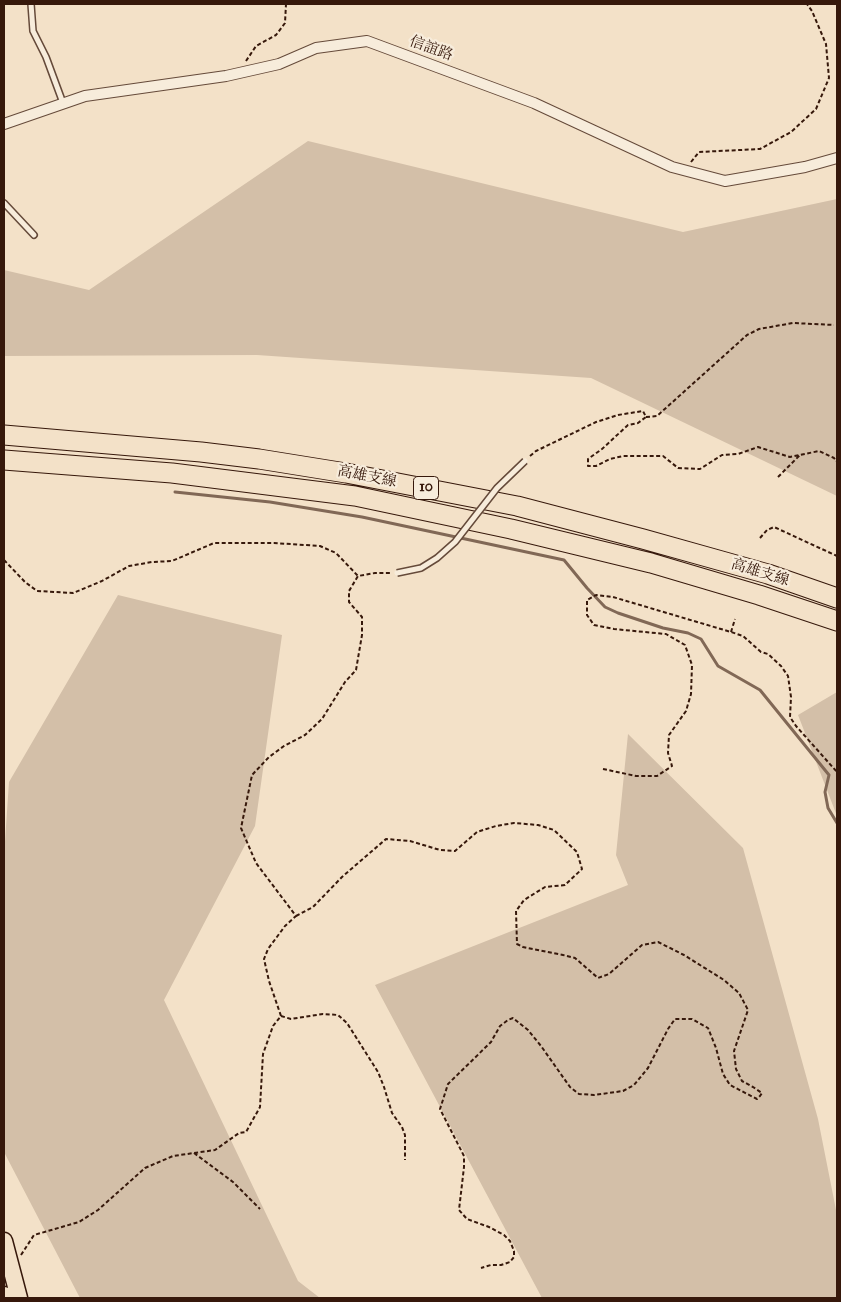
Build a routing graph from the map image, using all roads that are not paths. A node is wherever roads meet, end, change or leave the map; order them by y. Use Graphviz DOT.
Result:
graph roads {
  1 [pos="31,4"];
  2 [pos="63,104"];
  3 [pos="4,124"];
  4 [pos="837,158"];
  5 [pos="4,203"];
  6 [pos="34,234"];
  7 [pos="4,435"];
  8 [pos="4,460"];
  9 [pos="525,460"];
  10 [pos="397,574"];
  11 [pos="837,598"];
  12 [pos="837,621"];
  13 [pos="4,1241"];
  14 [pos="19,1298"];
  1 -- 2 [label="lane"];
  2 -- 3 [label="street, 信誼路"];
  2 -- 4 [label="street, 信誼路"];
  5 -- 6 [label="lane"];
  7 -- 11 [label="highway, 高雄支線 / 10"];
  8 -- 12 [label="highway, 高雄支線 / 10"];
  9 -- 10 [label="lane, bridge"];
  13 -- 14 [label="main road"];
}
